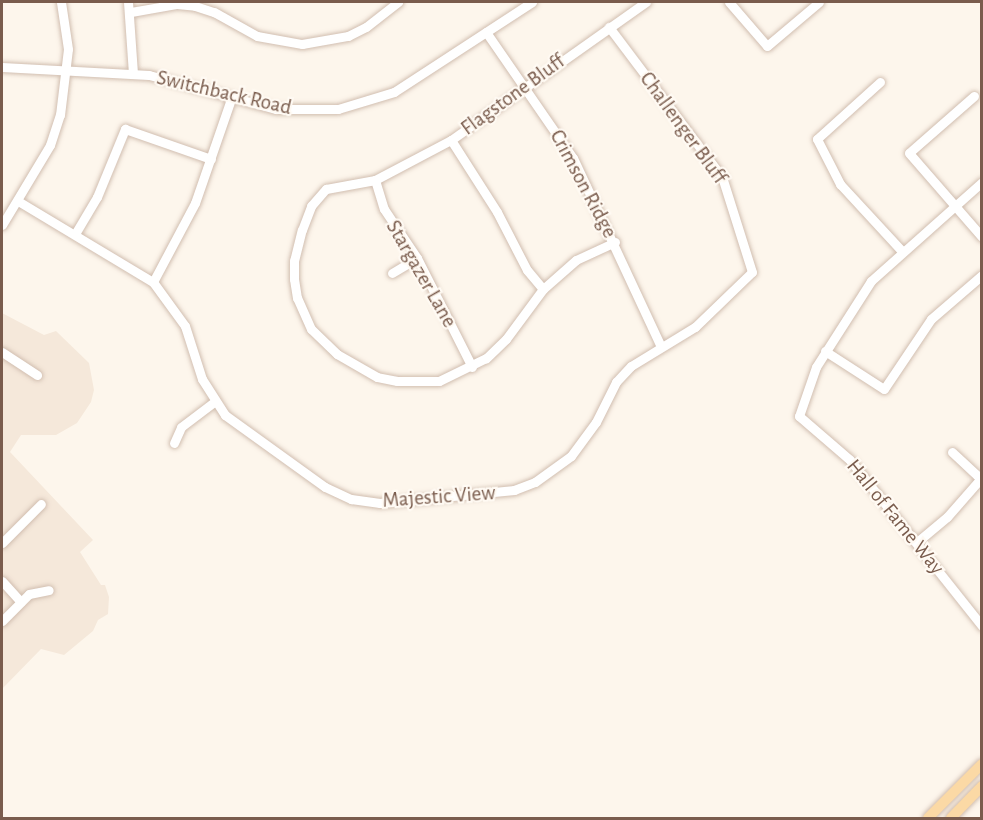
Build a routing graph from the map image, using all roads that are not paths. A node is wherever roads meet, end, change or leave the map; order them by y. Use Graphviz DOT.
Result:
graph roads {
  1 [pos="61,2"];
  2 [pos="128,2"];
  3 [pos="398,2"];
  4 [pos="532,2"];
  5 [pos="646,2"];
  6 [pos="729,2"];
  7 [pos="819,2"];
  8 [pos="131,12"];
  9 [pos="609,27"];
  10 [pos="486,32"];
  11 [pos="2,67"];
  12 [pos="66,70"];
  13 [pos="133,73"];
  14 [pos="880,82"];
  15 [pos="525,86"];
  16 [pos="974,96"];
  17 [pos="231,99"];
  18 [pos="451,140"];
  19 [pos="211,159"];
  20 [pos="375,180"];
  21 [pos="981,182"];
  22 [pos="18,201"];
  23 [pos="954,205"];
  24 [pos="2,225"];
  25 [pos="75,234"];
  26 [pos="981,237"];
  27 [pos="615,242"];
  28 [pos="901,250"];
  29 [pos="417,258"];
  30 [pos="752,272"];
  31 [pos="392,273"];
  32 [pos="981,275"];
  33 [pos="153,282"];
  34 [pos="543,289"];
  35 [pos="661,347"];
  36 [pos="825,351"];
  37 [pos="2,352"];
  38 [pos="472,367"];
  39 [pos="37,375"];
  40 [pos="214,402"];
  41 [pos="174,443"];
  42 [pos="952,452"];
  43 [pos="981,477"];
  44 [pos="42,504"];
  45 [pos="917,542"];
  46 [pos="2,543"];
  47 [pos="2,581"];
  48 [pos="49,590"];
  49 [pos="21,602"];
  50 [pos="2,621"];
  51 [pos="981,626"];
  52 [pos="981,764"];
  53 [pos="981,786"];
  54 [pos="928,819"];
  55 [pos="951,819"];
  1 -- 12 [label="street"];
  2 -- 8 [label="street"];
  3 -- 8 [label="street"];
  4 -- 10 [label="street, Switchback Road"];
  5 -- 9 [label="street, Flagstone Bluff"];
  6 -- 7 [label="street"];
  8 -- 13 [label="street"];
  9 -- 15 [label="street, Flagstone Bluff"];
  9 -- 30 [label="street, Challenger Bluff"];
  10 -- 15 [label="street, Crimson Ridge"];
  10 -- 17 [label="street, Switchback Road"];
  11 -- 12 [label="street, Switchback Road"];
  12 -- 13 [label="street, Switchback Road"];
  12 -- 22 [label="street"];
  13 -- 17 [label="street, Switchback Road"];
  14 -- 28 [label="street"];
  15 -- 18 [label="street, Flagstone Bluff"];
  15 -- 27 [label="street, Crimson Ridge"];
  16 -- 23 [label="street"];
  17 -- 19 [label="street"];
  18 -- 20 [label="street, Flagstone Bluff"];
  18 -- 34 [label="street"];
  19 -- 25 [label="street"];
  19 -- 33 [label="street"];
  20 -- 29 [label="street, Stargazer Lane"];
  20 -- 38 [label="street, Flagstone Bluff"];
  21 -- 23 [label="street"];
  22 -- 24 [label="street"];
  22 -- 25 [label="street, Majestic View"];
  23 -- 26 [label="street"];
  23 -- 28 [label="street"];
  25 -- 33 [label="street, Majestic View"];
  27 -- 34 [label="street, Flagstone Bluff"];
  27 -- 35 [label="street, Crimson Ridge"];
  28 -- 36 [label="street"];
  29 -- 31 [label="street"];
  29 -- 38 [label="street, Stargazer Lane"];
  30 -- 35 [label="street, Majestic View"];
  32 -- 36 [label="street"];
  33 -- 40 [label="street, Majestic View"];
  34 -- 38 [label="street, Flagstone Bluff"];
  35 -- 40 [label="street, Majestic View"];
  36 -- 45 [label="street, Hall of Fame Way"];
  37 -- 39 [label="street"];
  40 -- 41 [label="street"];
  42 -- 43 [label="street"];
  43 -- 45 [label="street"];
  44 -- 46 [label="street"];
  45 -- 51 [label="street, Hall of Fame Way"];
  47 -- 49 [label="street"];
  48 -- 49 [label="street"];
  49 -- 50 [label="street"];
  52 -- 54 [label="main road"];
  53 -- 55 [label="main road"];
}
